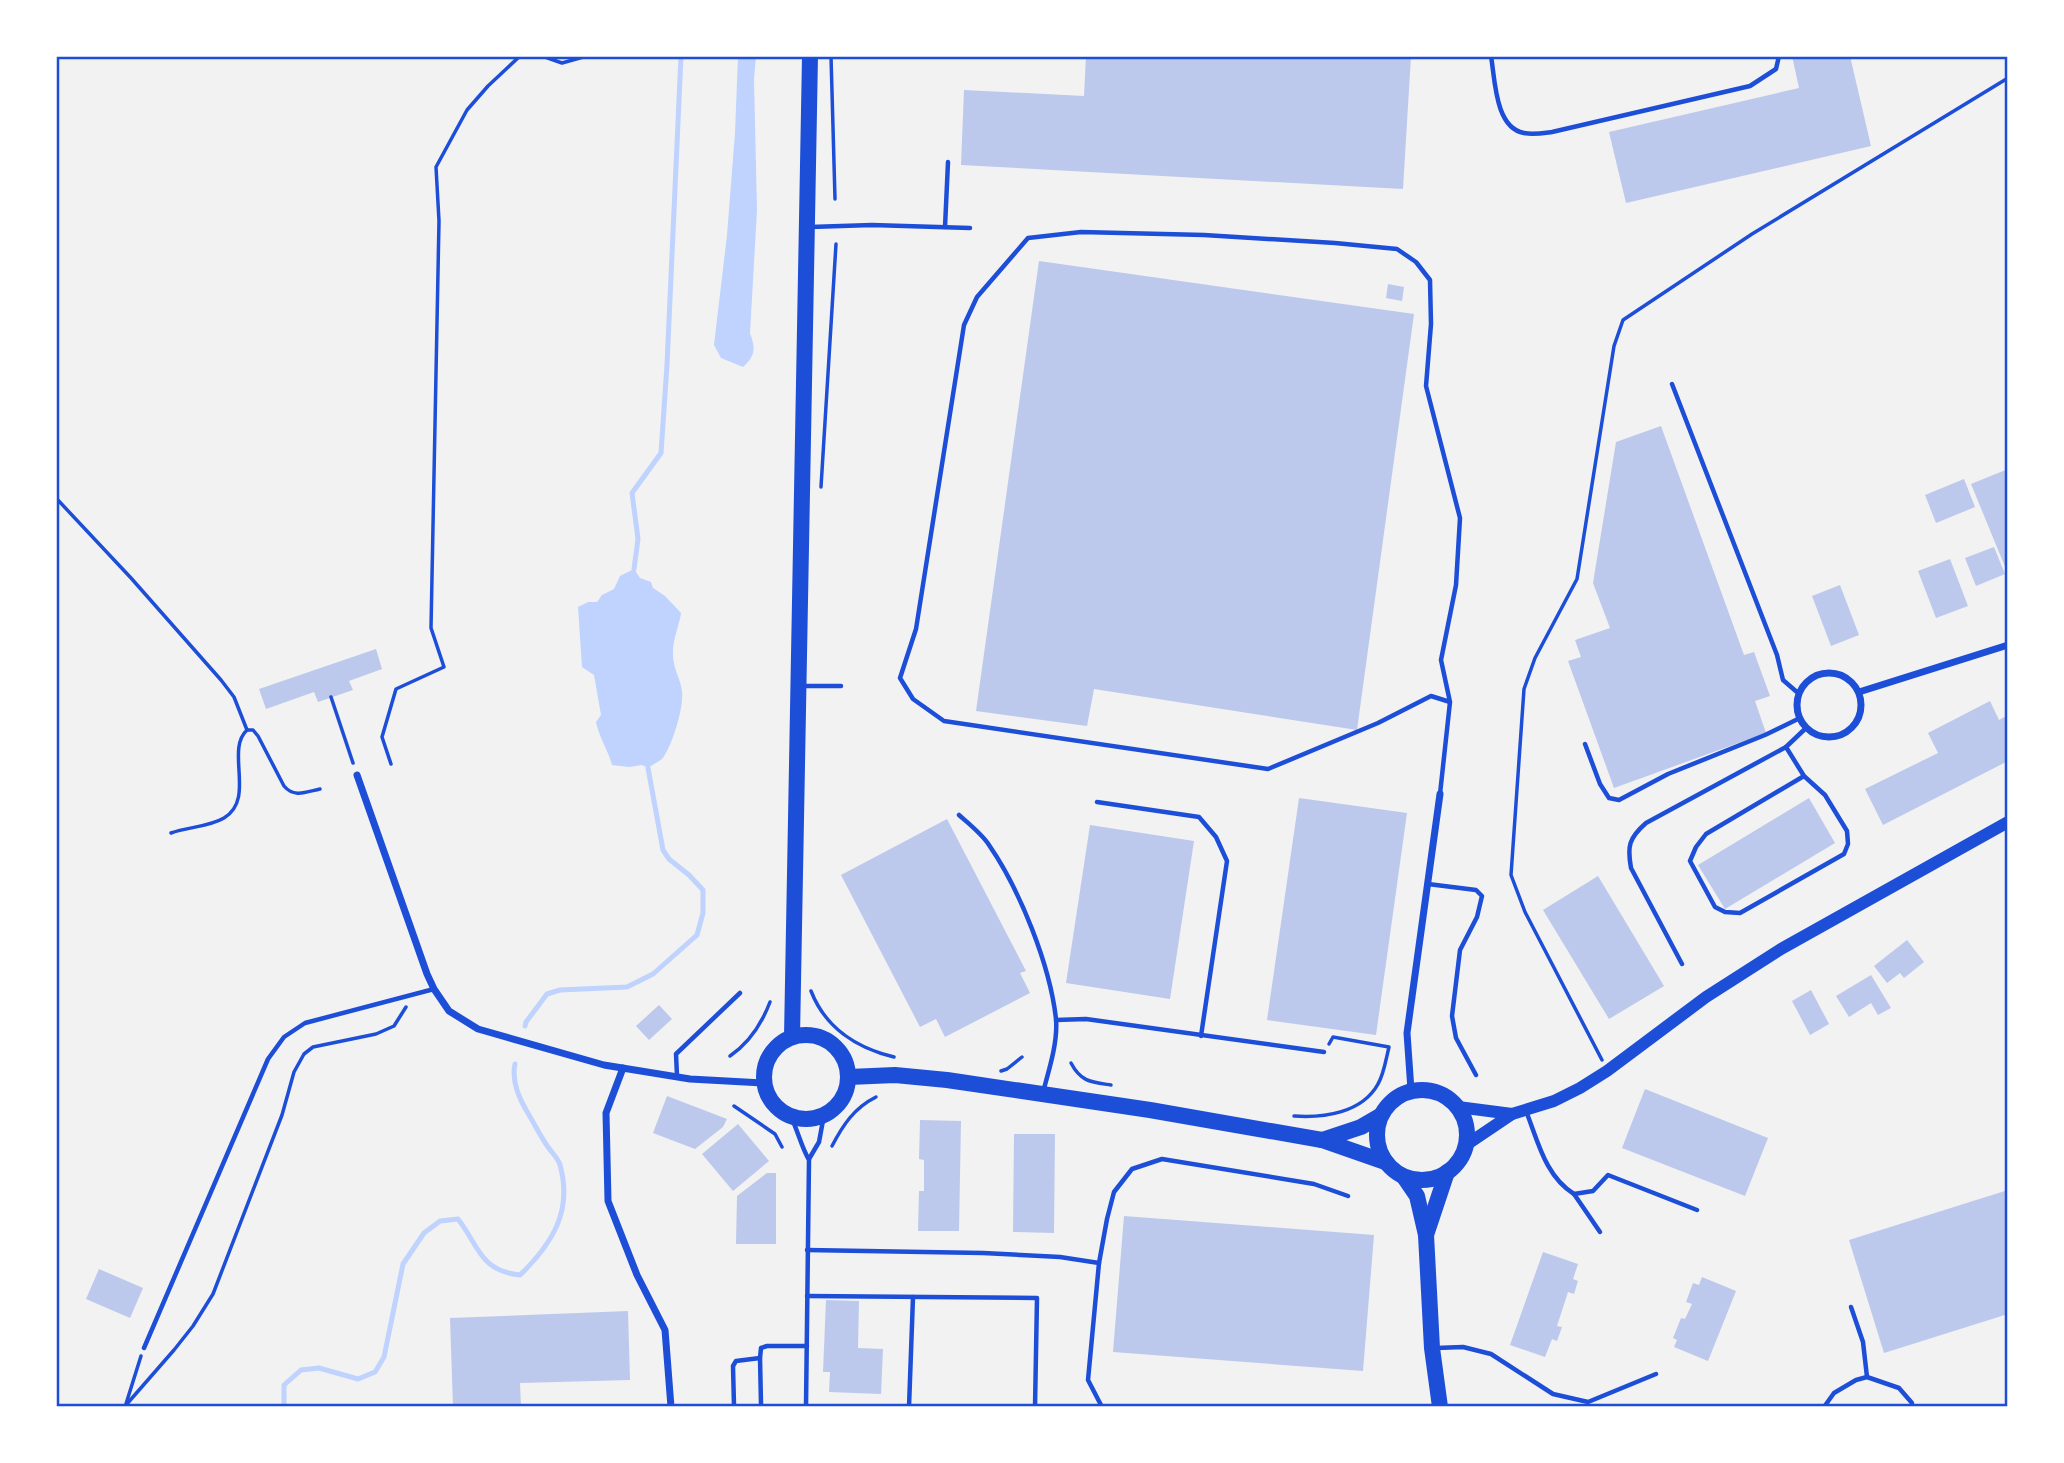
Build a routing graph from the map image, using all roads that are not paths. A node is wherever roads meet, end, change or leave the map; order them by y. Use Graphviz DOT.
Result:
graph roads {
  1 [pos="810,56"];
  2 [pos="1491,56"];
  3 [pos="1779,56"];
  4 [pos="948,162"];
  5 [pos="807,227"];
  6 [pos="946,228"];
  7 [pos="970,228"];
  8 [pos="1672,384"];
  9 [pos="2008,645"];
  10 [pos="798,686"];
  11 [pos="841,686"];
  12 [pos="1859,692"];
  13 [pos="1798,693"];
  14 [pos="1450,702"];
  15 [pos="1800,718"];
  16 [pos="1806,728"];
  17 [pos="1585,744"];
  18 [pos="1786,747"];
  19 [pos="357,775"];
  20 [pos="1804,776"];
  21 [pos="1440,794"];
  22 [pos="1097,802"];
  23 [pos="959,815"];
  24 [pos="2008,822"];
  25 [pos="1427,884"];
  26 [pos="1682,964"];
  27 [pos="433,989"];
  28 [pos="740,993"];
  29 [pos="1056,1020"];
  30 [pos="1202,1036"];
  31 [pos="792,1037"];
  32 [pos="1324,1052"];
  33 [pos="623,1068"];
  34 [pos="1476,1075"];
  35 [pos="677,1077"];
  36 [pos="849,1077"];
  37 [pos="763,1083"];
  38 [pos="1411,1090"];
  39 [pos="1043,1093"];
  40 [pos="1458,1107"];
  41 [pos="1525,1110"];
  42 [pos="1512,1114"];
  43 [pos="824,1115"];
  44 [pos="1380,1116"];
  45 [pos="791,1117"];
  46 [pos="1322,1139"];
  47 [pos="1466,1145"];
  48 [pos="809,1160"];
  49 [pos="1385,1162"];
  50 [pos="1447,1172"];
  51 [pos="1404,1177"];
  52 [pos="1574,1194"];
  53 [pos="1348,1196"];
  54 [pos="1698,1210"];
  55 [pos="1600,1232"];
  56 [pos="1426,1235"];
  57 [pos="807,1250"];
  58 [pos="1099,1263"];
  59 [pos="807,1296"];
  60 [pos="913,1297"];
  61 [pos="1851,1307"];
  62 [pos="807,1346"];
  63 [pos="144,1348"];
  64 [pos="1432,1348"];
  65 [pos="760,1358"];
  66 [pos="1656,1374"];
  67 [pos="1867,1377"];
  68 [pos="761,1404"];
  69 [pos="1912,1404"];
  70 [pos="734,1406"];
  71 [pos="671,1407"];
  72 [pos="806,1407"];
  73 [pos="909,1407"];
  74 [pos="1035,1407"];
  75 [pos="1102,1407"];
  76 [pos="1440,1407"];
  77 [pos="1824,1407"];
  1 -- 5 [label="main road"];
  2 -- 3 [label="lane"];
  4 -- 6 [label="lane"];
  5 -- 6 [label="lane"];
  5 -- 10 [label="main road"];
  6 -- 7 [label="lane"];
  8 -- 13 [label="lane"];
  9 -- 12 [label="street"];
  10 -- 11 [label="lane"];
  10 -- 31 [label="main road"];
  12 -- 13 [label="street"];
  12 -- 16 [label="street"];
  13 -- 15 [label="street"];
  14 -- 14 [label="lane"];
  14 -- 21 [label="lane"];
  15 -- 16 [label="street"];
  15 -- 17 [label="lane"];
  16 -- 18 [label="lane"];
  18 -- 20 [label="lane"];
  18 -- 26 [label="lane"];
  19 -- 27 [label="street"];
  20 -- 20 [label="lane"];
  21 -- 25 [label="street"];
  22 -- 30 [label="lane"];
  23 -- 29 [label="lane"];
  24 -- 41 [label="street"];
  25 -- 34 [label="lane"];
  25 -- 38 [label="street"];
  27 -- 33 [label="street"];
  27 -- 63 [label="lane"];
  28 -- 35 [label="lane"];
  29 -- 30 [label="lane"];
  29 -- 39 [label="lane"];
  30 -- 32 [label="lane"];
  31 -- 36 [label="main road"];
  31 -- 37 [label="main road"];
  33 -- 35 [label="street"];
  33 -- 71 [label="street"];
  35 -- 37 [label="street"];
  36 -- 39 [label="main road"];
  36 -- 43 [label="main road"];
  37 -- 45 [label="main road"];
  38 -- 40 [label="main road"];
  38 -- 44 [label="main road"];
  39 -- 46 [label="main road"];
  40 -- 42 [label="street"];
  40 -- 47 [label="main road"];
  41 -- 42 [label="street"];
  41 -- 52 [label="lane"];
  42 -- 47 [label="street"];
  43 -- 45 [label="main road"];
  43 -- 48 [label="lane"];
  44 -- 46 [label="main road"];
  44 -- 49 [label="main road"];
  45 -- 48 [label="lane"];
  46 -- 49 [label="main road"];
  47 -- 50 [label="main road"];
  48 -- 57 [label="lane"];
  49 -- 51 [label="main road"];
  50 -- 51 [label="main road"];
  50 -- 56 [label="main road"];
  51 -- 56 [label="main road"];
  52 -- 54 [label="lane"];
  52 -- 55 [label="lane"];
  53 -- 58 [label="lane"];
  56 -- 64 [label="main road"];
  57 -- 58 [label="lane"];
  57 -- 59 [label="lane"];
  58 -- 75 [label="lane"];
  59 -- 60 [label="lane"];
  59 -- 62 [label="lane"];
  60 -- 73 [label="lane"];
  60 -- 74 [label="lane"];
  61 -- 67 [label="lane"];
  62 -- 65 [label="lane"];
  62 -- 72 [label="lane"];
  64 -- 66 [label="lane"];
  64 -- 76 [label="main road"];
  65 -- 68 [label="lane"];
  65 -- 70 [label="lane"];
  67 -- 69 [label="lane"];
  67 -- 77 [label="lane"];
}
